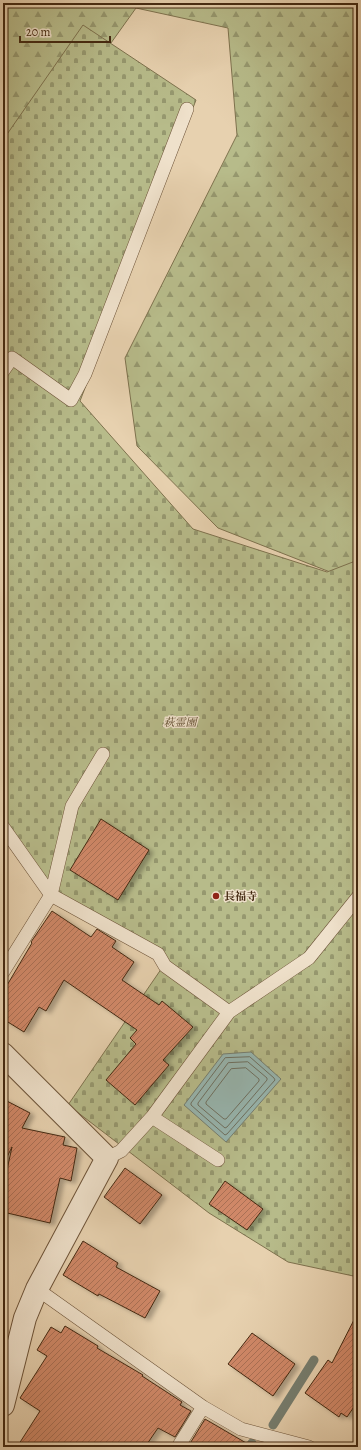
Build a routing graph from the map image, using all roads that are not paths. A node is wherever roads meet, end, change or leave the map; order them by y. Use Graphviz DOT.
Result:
graph roads {
  1 [pos="187,109"];
  2 [pos="3,370"];
  3 [pos="103,754"];
  4 [pos="3,828"];
  5 [pos="51,895"];
  6 [pos="358,897"];
  7 [pos="3,972"];
  8 [pos="228,1012"];
  9 [pos="3,1054"];
  10 [pos="152,1117"];
  11 [pos="108,1158"];
  12 [pos="218,1160"];
  13 [pos="37,1289"];
  14 [pos="3,1405"];
  15 [pos="203,1407"];
  16 [pos="178,1447"];
  17 [pos="309,1447"];
  1 -- 2 [label="lane"];
  3 -- 5 [label="lane"];
  4 -- 5 [label="lane"];
  5 -- 7 [label="lane"];
  5 -- 8 [label="lane"];
  6 -- 8 [label="lane"];
  8 -- 10 [label="lane"];
  9 -- 11 [label="street"];
  10 -- 11 [label="lane"];
  10 -- 12 [label="lane"];
  11 -- 13 [label="street"];
  13 -- 14 [label="street"];
  13 -- 15 [label="lane"];
  15 -- 16 [label="lane"];
  15 -- 17 [label="lane"];
}
